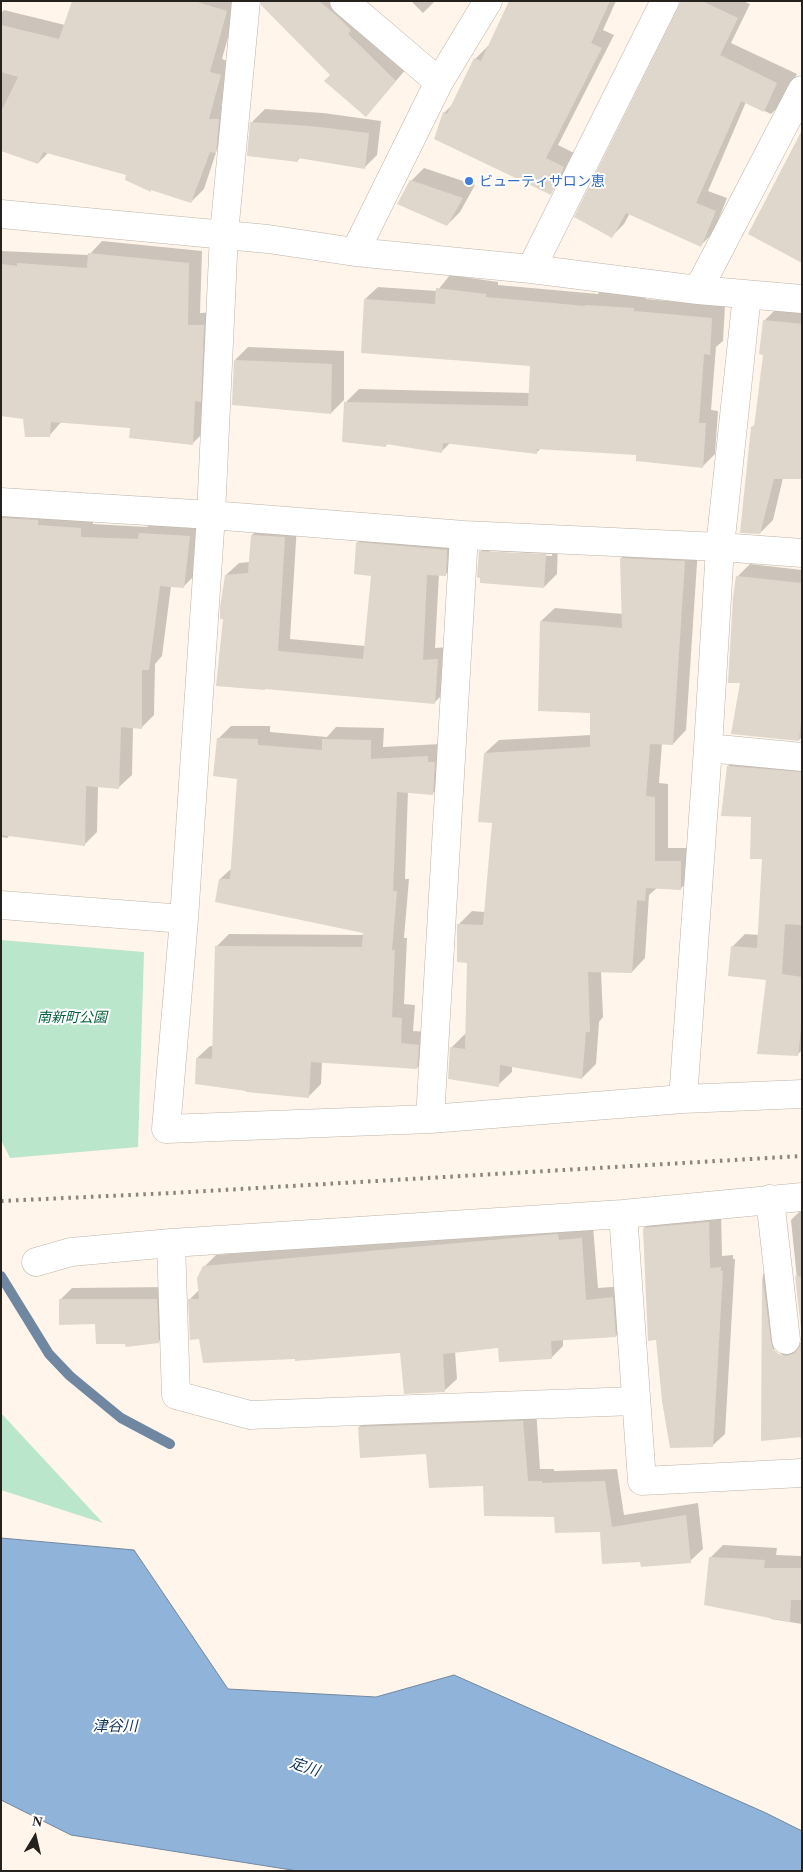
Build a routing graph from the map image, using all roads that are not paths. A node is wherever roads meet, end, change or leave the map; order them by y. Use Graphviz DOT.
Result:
graph roads {
  1 [pos="246,1"];
  2 [pos="344,1"];
  3 [pos="488,1"];
  4 [pos="665,1"];
  5 [pos="439,82"];
  6 [pos="802,90"];
  7 [pos="1,214"];
  8 [pos="224,234"];
  9 [pos="355,252"];
  10 [pos="531,270"];
  11 [pos="698,290"];
  12 [pos="747,295"];
  13 [pos="802,299"];
  14 [pos="1,502"];
  15 [pos="211,515"];
  16 [pos="464,534"];
  17 [pos="720,547"];
  18 [pos="802,553"];
  19 [pos="708,748"];
  20 [pos="802,757"];
  21 [pos="1,905"];
  22 [pos="184,919"];
  23 [pos="802,1094"];
  24 [pos="683,1099"];
  25 [pos="430,1119"];
  26 [pos="802,1198"];
  27 [pos="770,1200"];
  28 [pos="623,1214"];
  29 [pos="172,1243"];
  30 [pos="36,1262"];
  31 [pos="786,1340"];
  32 [pos="635,1401"];
  33 [pos="802,1473"];
  1 -- 8 [label="street"];
  2 -- 5 [label="street"];
  3 -- 5 [label="street"];
  4 -- 10 [label="street"];
  5 -- 9 [label="street"];
  6 -- 11 [label="street"];
  7 -- 8 [label="street"];
  8 -- 9 [label="street"];
  8 -- 15 [label="street"];
  9 -- 10 [label="street"];
  10 -- 11 [label="street"];
  11 -- 12 [label="street"];
  12 -- 13 [label="street"];
  12 -- 17 [label="street"];
  14 -- 15 [label="street"];
  15 -- 16 [label="street"];
  15 -- 22 [label="street"];
  16 -- 17 [label="street"];
  16 -- 25 [label="street"];
  17 -- 18 [label="street"];
  17 -- 19 [label="street"];
  19 -- 20 [label="street"];
  19 -- 24 [label="street"];
  21 -- 22 [label="street"];
  22 -- 25 [label="street"];
  23 -- 24 [label="street"];
  24 -- 25 [label="street"];
  26 -- 27 [label="street"];
  27 -- 28 [label="street"];
  27 -- 31 [label="street"];
  28 -- 29 [label="street"];
  28 -- 32 [label="street"];
  29 -- 30 [label="street"];
  29 -- 32 [label="street"];
  32 -- 33 [label="street"];
}
